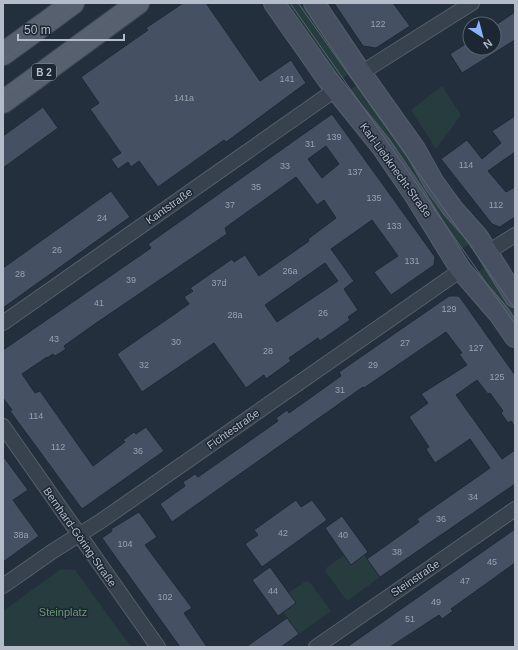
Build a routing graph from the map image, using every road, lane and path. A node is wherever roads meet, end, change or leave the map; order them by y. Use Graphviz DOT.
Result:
graph roads {
  1 [pos="73,3"];
  2 [pos="138,3"];
  3 [pos="274,3"];
  4 [pos="314,3"];
  5 [pos="472,3"];
  6 [pos="3,54"];
  7 [pos="361,73"];
  8 [pos="335,90"];
  9 [pos="3,102"];
  10 [pos="515,235"];
  11 [pos="488,252"];
  12 [pos="461,270"];
  13 [pos="515,297"];
  14 [pos="3,322"];
  15 [pos="515,337"];
  16 [pos="3,426"];
  17 [pos="515,509"];
  18 [pos="79,535"];
  19 [pos="3,586"];
  20 [pos="158,647"];
  21 [pos="316,647"];
  1 -- 6 [label="main road"];
  2 -- 9 [label="main road, B 2"];
  3 -- 8 [label="main road, Karl-Liebknecht-Straße"];
  4 -- 7 [label="main road"];
  5 -- 7 [label="street"];
  7 -- 11 [label="main road"];
  8 -- 12 [label="main road, Karl-Liebknecht-Straße"];
  8 -- 14 [label="street, Kantstraße"];
  10 -- 11 [label="street"];
  11 -- 13 [label="main road"];
  12 -- 15 [label="main road, Karl-Liebknecht-Straße"];
  12 -- 18 [label="street, Fichtestraße"];
  16 -- 18 [label="street, Bernhard-Göring-Straße"];
  17 -- 21 [label="street, Steinstraße"];
  18 -- 19 [label="street, Fichtestraße"];
  18 -- 20 [label="street, Bernhard-Göring-Straße"];
}
